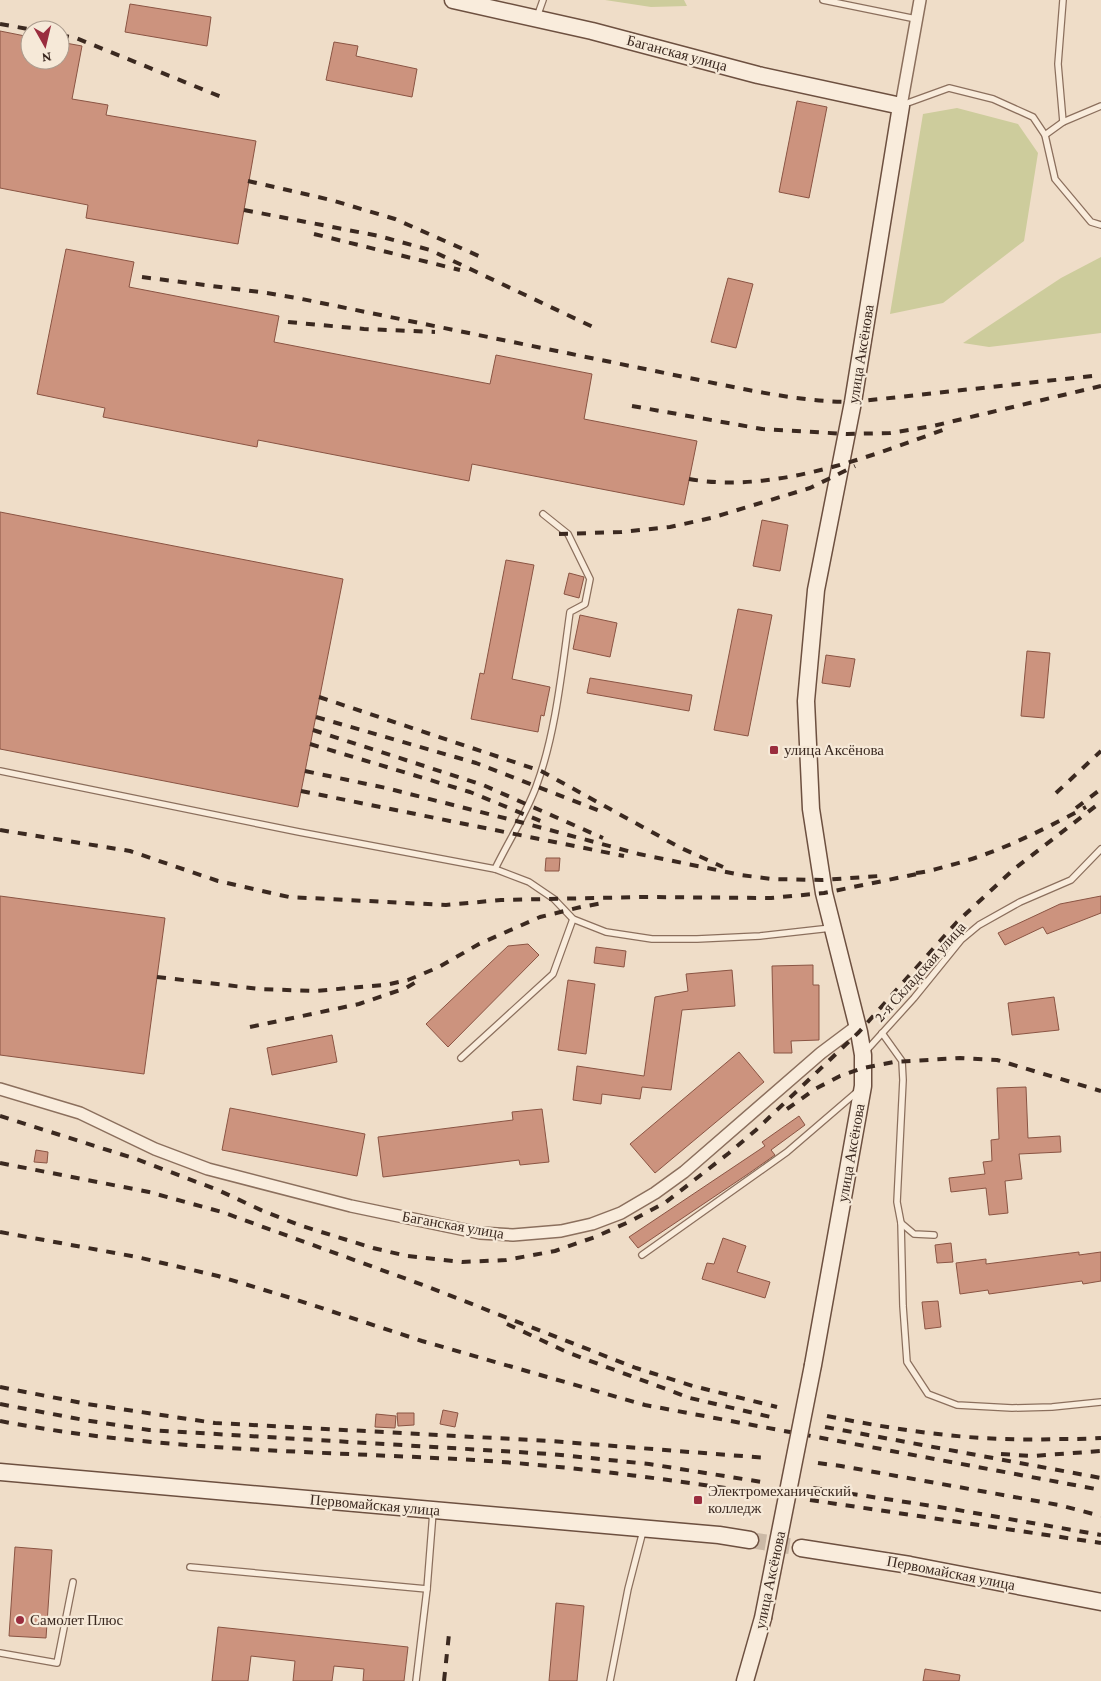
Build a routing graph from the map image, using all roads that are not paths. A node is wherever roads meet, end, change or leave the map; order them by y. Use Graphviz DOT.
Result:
graph roads {
  1 [pos="452,0"];
  2 [pos="542,0"];
  3 [pos="823,0"];
  4 [pos="920,0"];
  5 [pos="1063,0"];
  6 [pos="536,18"];
  7 [pos="916,19"];
  8 [pos="901,106"];
  9 [pos="1101,106"];
  10 [pos="1063,122"];
  11 [pos="1045,135"];
  12 [pos="1101,225"];
  13 [pos="543,514"];
  14 [pos="0,772"];
  15 [pos="1101,849"];
  16 [pos="495,869"];
  17 [pos="573,919"];
  18 [pos="833,928"];
  19 [pos="857,1026"];
  20 [pos="882,1033"];
  21 [pos="863,1055"];
  22 [pos="461,1058"];
  23 [pos="863,1086"];
  24 [pos="0,1089"];
  25 [pos="901,1223"];
  26 [pos="934,1235"];
  27 [pos="642,1255"];
  28 [pos="1101,1402"];
  29 [pos="0,1472"];
  30 [pos="433,1510"];
  31 [pos="643,1529"];
  32 [pos="750,1540"];
  33 [pos="801,1548"];
  34 [pos="190,1567"];
  35 [pos="73,1582"];
  36 [pos="427,1589"];
  37 [pos="1101,1602"];
  38 [pos="0,1653"];
  39 [pos="416,1681"];
  40 [pos="610,1681"];
  41 [pos="745,1681"];
  1 -- 6 [label="street, Баганская улица"];
  2 -- 6 [label="lane"];
  3 -- 7 [label="lane"];
  4 -- 7 [label="street, улица Аксёнова"];
  5 -- 10 [label="lane"];
  6 -- 8 [label="street, Баганская улица"];
  7 -- 8 [label="street, улица Аксёнова"];
  8 -- 11 [label="lane"];
  8 -- 18 [label="street, улица Аксёнова"];
  9 -- 10 [label="lane"];
  10 -- 11 [label="lane"];
  11 -- 12 [label="lane"];
  13 -- 16 [label="lane"];
  14 -- 16 [label="lane"];
  15 -- 20 [label="lane, 2-я Складская улица"];
  16 -- 17 [label="lane"];
  17 -- 18 [label="lane"];
  17 -- 22 [label="lane"];
  18 -- 19 [label="street, улица Аксёнова"];
  19 -- 21 [label="street, улица Аксёнова"];
  19 -- 24 [label="street, Баганская улица"];
  20 -- 21 [label="lane, 2-я Складская улица"];
  20 -- 25 [label="lane"];
  21 -- 23 [label="street, улица Аксёнова"];
  23 -- 27 [label="lane"];
  23 -- 41 [label="street, улица Аксёнова, bridge"];
  25 -- 26 [label="lane"];
  25 -- 28 [label="lane"];
  29 -- 30 [label="street, Первомайская улица"];
  30 -- 31 [label="street, Первомайская улица"];
  30 -- 36 [label="lane"];
  31 -- 32 [label="street, Первомайская улица"];
  31 -- 40 [label="lane"];
  33 -- 37 [label="street, Первомайская улица"];
  34 -- 36 [label="lane"];
  35 -- 38 [label="lane"];
  36 -- 39 [label="lane"];
}
